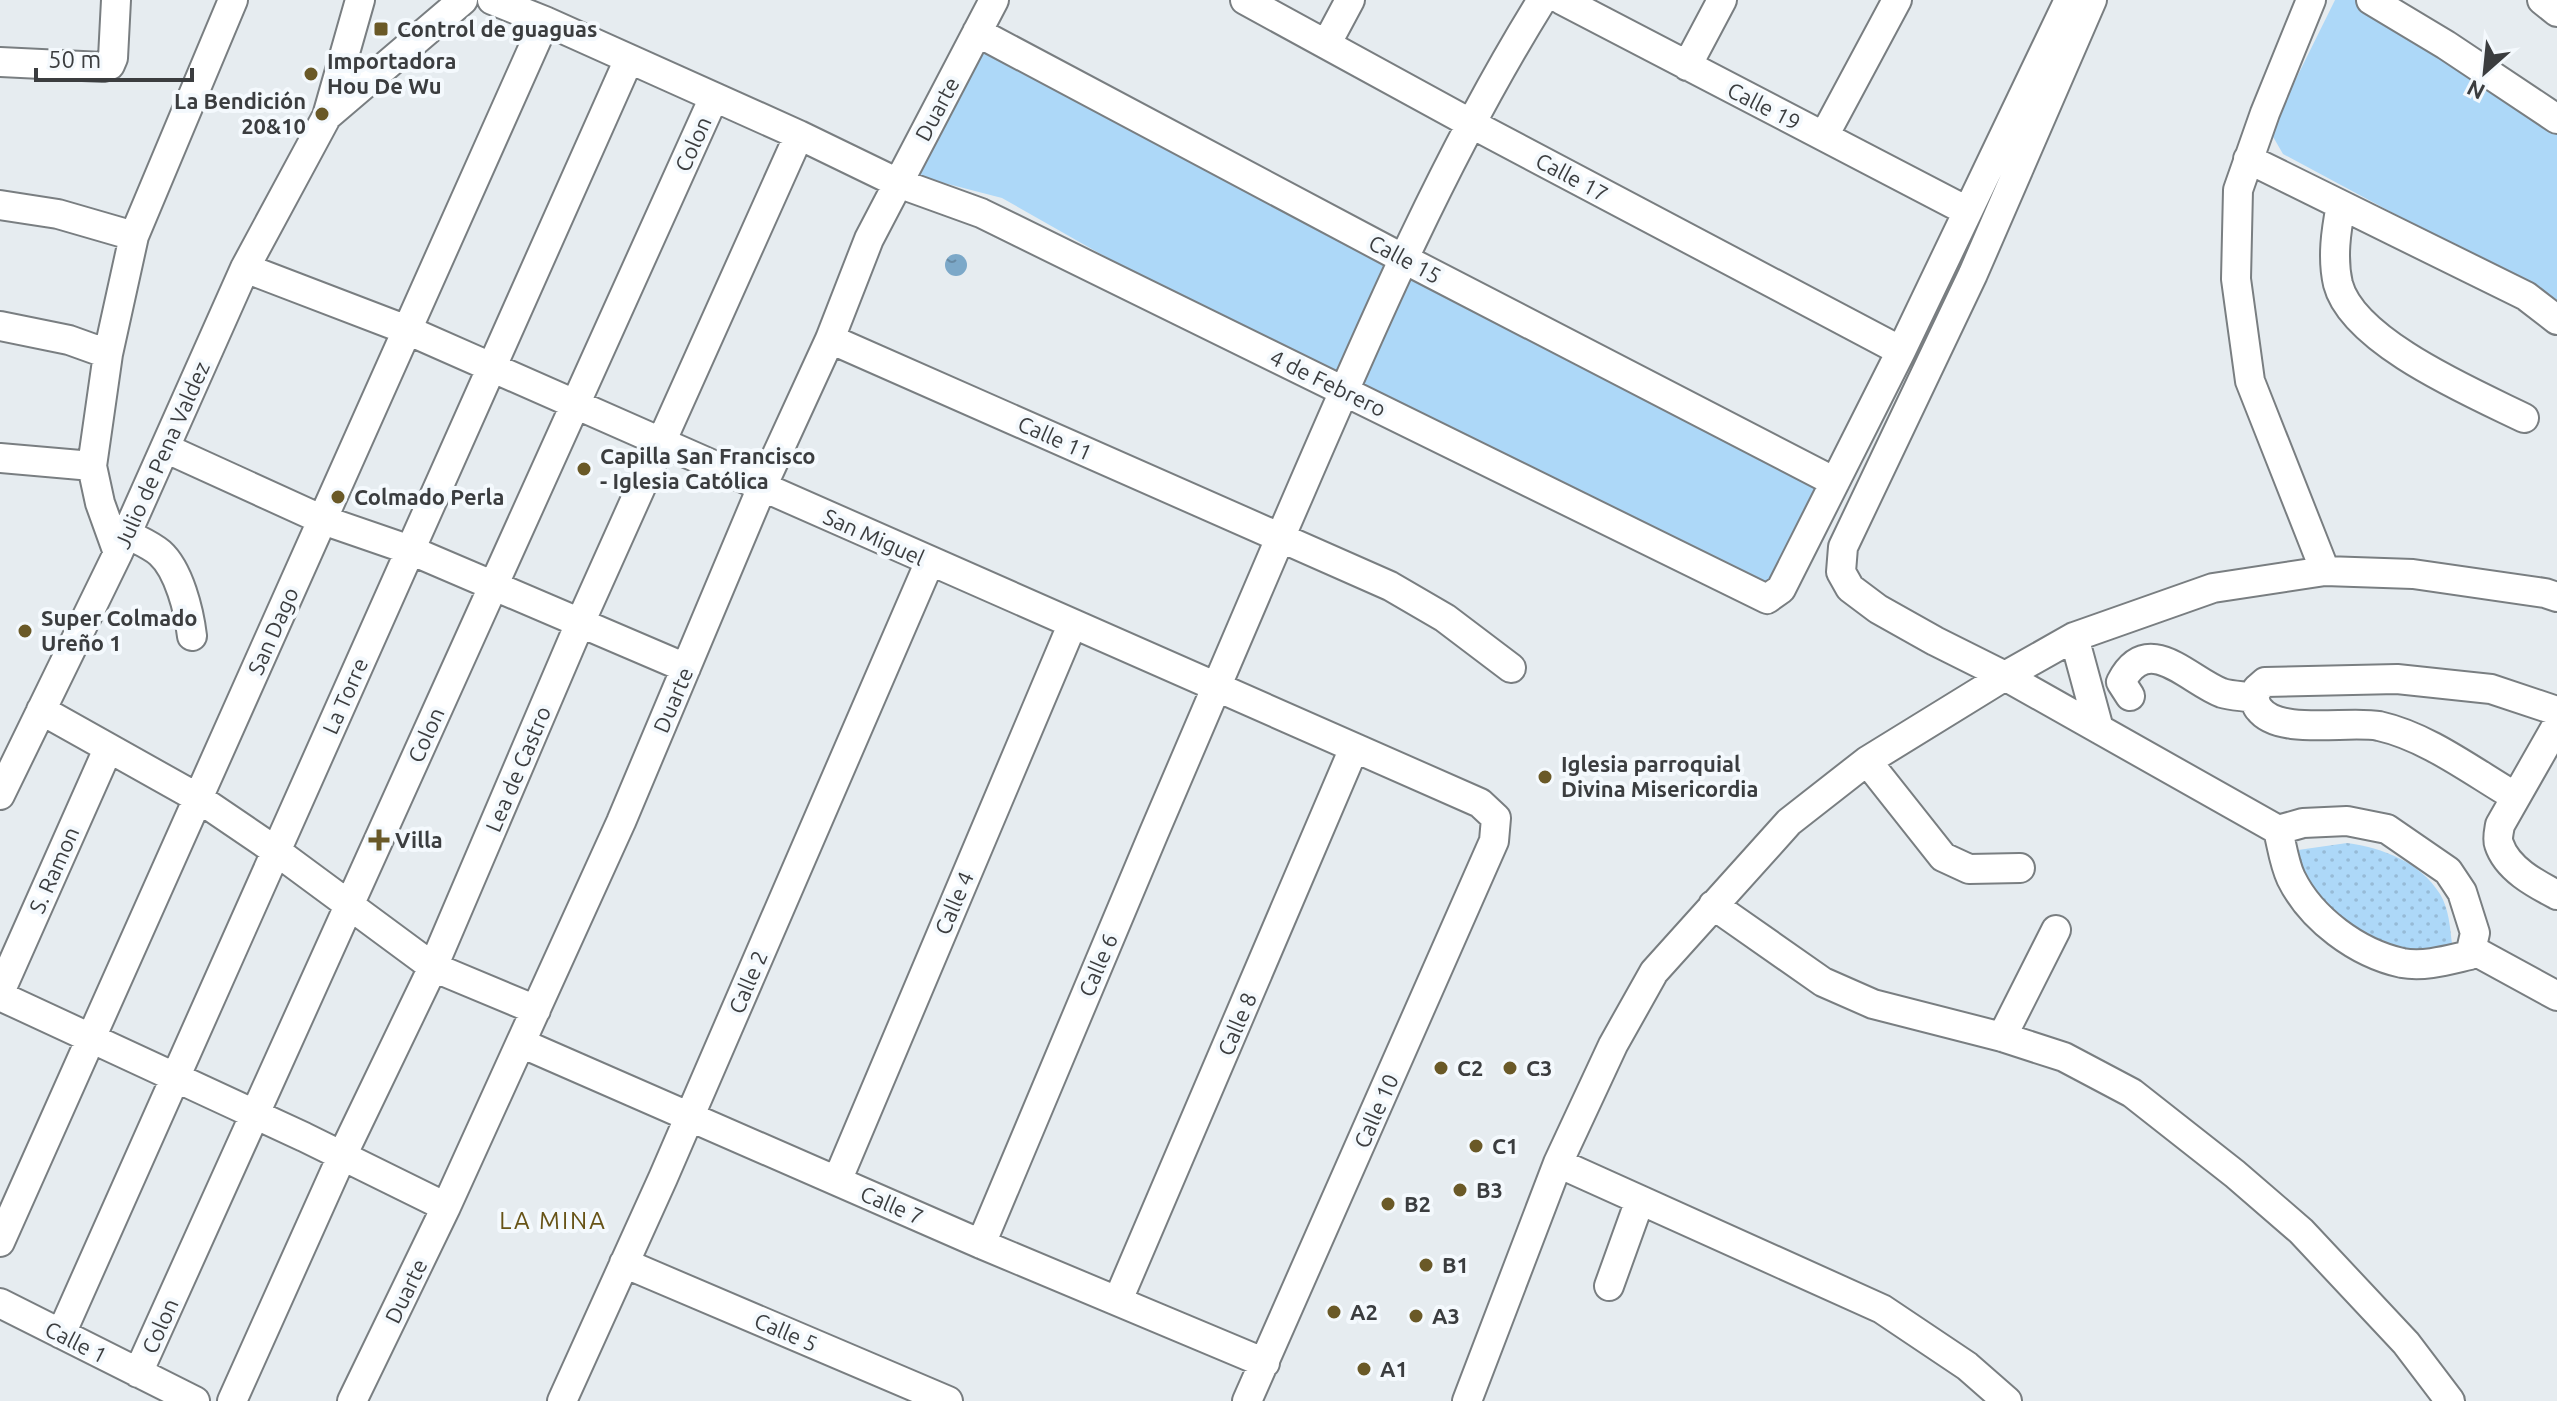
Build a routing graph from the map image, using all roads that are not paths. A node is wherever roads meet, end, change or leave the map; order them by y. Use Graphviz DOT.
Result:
graph roads {
  1 [pos="116,0"];
  2 [pos="233,0"];
  3 [pos="360,0"];
  4 [pos="463,0"];
  5 [pos="492,0"];
  6 [pos="994,0"];
  7 [pos="1245,0"];
  8 [pos="1350,0"];
  9 [pos="1542,0"];
  10 [pos="1562,0"];
  11 [pos="1722,0"];
  12 [pos="1897,0"];
  13 [pos="2069,0"];
  14 [pos="2092,0"];
  15 [pos="2311,0"];
  16 [pos="2371,0"];
  17 [pos="2542,0"];
  18 [pos="2557,12"];
  19 [pos="545,21"];
  20 [pos="977,32"];
  21 [pos="1327,43"];
  22 [pos="629,59"];
  23 [pos="0,62"];
  24 [pos="1687,66"];
  25 [pos="714,97"];
  26 [pos="327,116"];
  27 [pos="2557,119"];
  28 [pos="1470,123"];
  29 [pos="799,135"];
  30 [pos="1824,136"];
  31 [pos="2248,159"];
  32 [pos="898,183"];
  33 [pos="0,205"];
  34 [pos="2341,205"];
  35 [pos="1967,211"];
  36 [pos="134,236"];
  37 [pos="1404,259"];
  38 [pos="245,268"];
  39 [pos="2557,320"];
  40 [pos="0,326"];
  41 [pos="407,330"];
  42 [pos="830,339"];
  43 [pos="1901,351"];
  44 [pos="108,354"];
  45 [pos="491,369"];
  46 [pos="1343,391"];
  47 [pos="575,405"];
  48 [pos="2524,418"];
  49 [pos="661,443"];
  50 [pos="165,448"];
  51 [pos="0,458"];
  52 [pos="92,466"];
  53 [pos="1835,482"];
  54 [pos="762,487"];
  55 [pos="323,520"];
  56 [pos="1280,537"];
  57 [pos="123,544"];
  58 [pos="410,550"];
  59 [pos="930,561"];
  60 [pos="2325,571"];
  61 [pos="493,586"];
  62 [pos="2557,597"];
  63 [pos="580,623"];
  64 [pos="1072,625"];
  65 [pos="192,636"];
  66 [pos="2074,637"];
  67 [pos="686,668"];
  68 [pos="1511,668"];
  69 [pos="2005,676"];
  70 [pos="1215,686"];
  71 [pos="2130,696"];
  72 [pos="2254,698"];
  73 [pos="41,710"];
  74 [pos="2557,711"];
  75 [pos="2557,725"];
  76 [pos="2099,729"];
  77 [pos="13,740"];
  78 [pos="1354,748"];
  79 [pos="108,749"];
  80 [pos="1867,761"];
  81 [pos="0,795"];
  82 [pos="2516,797"];
  83 [pos="198,798"];
  84 [pos="1496,818"];
  85 [pos="2278,830"];
  86 [pos="276,851"];
  87 [pos="2020,868"];
  88 [pos="2557,895"];
  89 [pos="1713,905"];
  90 [pos="348,906"];
  91 [pos="2056,930"];
  92 [pos="2471,949"];
  93 [pos="433,967"];
  94 [pos="0,994"];
  95 [pos="2557,996"];
  96 [pos="536,1010"];
  97 [pos="2002,1037"];
  98 [pos="91,1038"];
  99 [pos="521,1043"];
  100 [pos="175,1077"];
  101 [pos="255,1114"];
  102 [pos="689,1118"];
  103 [pos="342,1156"];
  104 [pos="1558,1163"];
  105 [pos="837,1181"];
  106 [pos="1640,1200"];
  107 [pos="446,1207"];
  108 [pos="0,1242"];
  109 [pos="981,1244"];
  110 [pos="624,1263"];
  111 [pos="1609,1286"];
  112 [pos="1118,1300"];
  113 [pos="2,1311"];
  114 [pos="61,1334"];
  115 [pos="1265,1363"];
  116 [pos="138,1373"];
  117 [pos="195,1401"];
  118 [pos="232,1401"];
  119 [pos="352,1401"];
  120 [pos="562,1401"];
  121 [pos="948,1401"];
  122 [pos="1247,1401"];
  123 [pos="1467,1401"];
  124 [pos="2007,1401"];
  125 [pos="2450,1401"];
  1 -- 23 [label="street"];
  2 -- 36 [label="street"];
  3 -- 26 [label="street, Julio de Pena Valdez"];
  4 -- 26 [label="street, Julio de Pena Valdez"];
  5 -- 19 [label="street, 4 de Febrero"];
  6 -- 20 [label="street, Duarte"];
  7 -- 21 [label="street, Calle 17"];
  8 -- 21 [label="street"];
  9 -- 28 [label="street, Calle 6"];
  10 -- 24 [label="street, Calle 19"];
  11 -- 24 [label="street"];
  12 -- 30 [label="street"];
  13 -- 35 [label="street"];
  14 -- 69 [label="street"];
  15 -- 31 [label="street"];
  16 -- 27 [label="street"];
  17 -- 18 [label="street"];
  19 -- 22 [label="street, 4 de Febrero"];
  19 -- 41 [label="street, San Dago"];
  20 -- 32 [label="street, Duarte"];
  20 -- 37 [label="street, Calle 15"];
  21 -- 28 [label="street, Calle 17"];
  22 -- 25 [label="street, 4 de Febrero"];
  22 -- 45 [label="street, La Torre"];
  24 -- 30 [label="street, Calle 19"];
  25 -- 29 [label="street, 4 de Febrero"];
  25 -- 47 [label="street, Colon"];
  26 -- 38 [label="street, Julio de Pena Valdez"];
  28 -- 37 [label="street, Calle 6"];
  28 -- 43 [label="street, Calle 17"];
  29 -- 32 [label="street, 4 de Febrero"];
  29 -- 49 [label="street, Lea de Castro"];
  30 -- 35 [label="street, Calle 19"];
  31 -- 34 [label="street"];
  31 -- 60 [label="street"];
  32 -- 42 [label="street, Duarte"];
  32 -- 46 [label="street, 4 de Febrero"];
  33 -- 36 [label="street"];
  34 -- 39 [label="street"];
  34 -- 48 [label="street"];
  35 -- 43 [label="street"];
  36 -- 44 [label="street"];
  37 -- 46 [label="street, Calle 6"];
  37 -- 53 [label="street, Calle 15"];
  38 -- 41 [label="street, San Miguel"];
  38 -- 50 [label="street, Julio de Pena Valdez"];
  40 -- 44 [label="street"];
  41 -- 45 [label="street, San Miguel"];
  41 -- 55 [label="street, San Dago"];
  42 -- 54 [label="street, Duarte"];
  42 -- 56 [label="street, Calle 11"];
  43 -- 53 [label="street"];
  44 -- 52 [label="street"];
  45 -- 47 [label="street, San Miguel"];
  45 -- 58 [label="street, La Torre"];
  46 -- 53 [label="street, 4 de Febrero"];
  46 -- 56 [label="street, Calle 6"];
  47 -- 49 [label="street, San Miguel"];
  47 -- 61 [label="street, Colon"];
  49 -- 54 [label="street, San Miguel"];
  49 -- 63 [label="street, Lea de Castro"];
  50 -- 55 [label="street"];
  50 -- 57 [label="street, Julio de Pena Valdez"];
  51 -- 52 [label="street"];
  52 -- 57 [label="street"];
  54 -- 59 [label="street, San Miguel"];
  54 -- 67 [label="street, Duarte"];
  55 -- 58 [label="street"];
  55 -- 83 [label="street, San Dago"];
  56 -- 68 [label="street, Calle 11"];
  56 -- 70 [label="street, Calle 6"];
  57 -- 65 [label="street"];
  57 -- 73 [label="street, Julio de Pena Valdez"];
  58 -- 61 [label="street"];
  58 -- 86 [label="street, La Torre"];
  59 -- 64 [label="street, San Miguel"];
  59 -- 102 [label="street, Calle 2"];
  60 -- 62 [label="street"];
  60 -- 66 [label="street"];
  61 -- 63 [label="street"];
  61 -- 90 [label="street, Colon"];
  63 -- 67 [label="street"];
  63 -- 93 [label="street, Lea de Castro"];
  64 -- 70 [label="street, San Miguel"];
  64 -- 105 [label="street, Calle 4"];
  66 -- 69 [label="street"];
  66 -- 76 [label="street"];
  67 -- 96 [label="street, Duarte"];
  69 -- 76 [label="street"];
  69 -- 80 [label="street"];
  70 -- 78 [label="street, San Miguel"];
  70 -- 109 [label="street, Calle 6"];
  71 -- 72 [label="street"];
  72 -- 74 [label="street"];
  72 -- 82 [label="street"];
  73 -- 77 [label="street, Julio de Pena Valdez"];
  73 -- 79 [label="street"];
  75 -- 82 [label="street"];
  76 -- 85 [label="street"];
  77 -- 81 [label="street, Julio de Pena Valdez"];
  78 -- 84 [label="street, San Miguel"];
  78 -- 112 [label="street, Calle 8"];
  79 -- 83 [label="street"];
  79 -- 94 [label="street, S. Ramon"];
  80 -- 87 [label="street"];
  80 -- 89 [label="street"];
  82 -- 88 [label="street"];
  83 -- 86 [label="street"];
  83 -- 98 [label="street, San Dago"];
  84 -- 115 [label="street, Calle 10"];
  85 -- 92 [label="street"];
  85 -- 92 [label="street"];
  86 -- 90 [label="street"];
  86 -- 100 [label="street, La Torre"];
  89 -- 97 [label="street"];
  89 -- 104 [label="street"];
  90 -- 93 [label="street"];
  90 -- 101 [label="street, Colon"];
  91 -- 97 [label="street"];
  92 -- 95 [label="street"];
  93 -- 96 [label="street"];
  93 -- 103 [label="street, Lea de Castro"];
  94 -- 98 [label="street"];
  96 -- 99 [label="street, Duarte"];
  97 -- 125 [label="street"];
  98 -- 100 [label="street"];
  98 -- 108 [label="street, San Dago"];
  99 -- 102 [label="street, Calle 7"];
  99 -- 107 [label="street, Duarte"];
  100 -- 101 [label="street"];
  100 -- 114 [label="street, La Torre"];
  101 -- 103 [label="street"];
  101 -- 116 [label="street, Colon"];
  102 -- 105 [label="street, Calle 7"];
  102 -- 110 [label="street, Calle 2"];
  103 -- 107 [label="street"];
  103 -- 118 [label="street, Lea de Castro"];
  104 -- 106 [label="street"];
  104 -- 123 [label="street"];
  105 -- 109 [label="street, Calle 7"];
  106 -- 111 [label="street"];
  106 -- 124 [label="street"];
  107 -- 119 [label="street, Duarte"];
  109 -- 112 [label="street, Calle 7"];
  110 -- 120 [label="street, Calle 2"];
  110 -- 121 [label="street, Calle 5"];
  112 -- 115 [label="street, Calle 7"];
  113 -- 114 [label="street, Calle 1"];
  114 -- 116 [label="street, Calle 1"];
  115 -- 122 [label="street, Calle 10"];
  116 -- 117 [label="street, Calle 1"];
}
